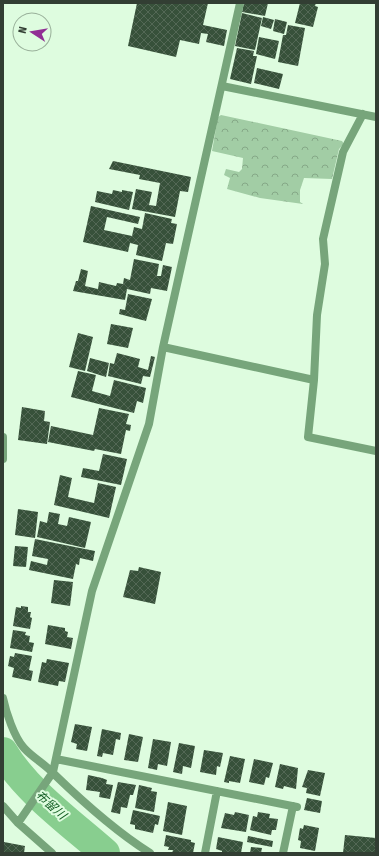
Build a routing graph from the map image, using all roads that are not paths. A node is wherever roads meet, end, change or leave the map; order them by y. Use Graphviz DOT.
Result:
graph roads {
  1 [pos="240,3"];
  2 [pos="222,86"];
  3 [pos="363,114"];
  4 [pos="376,117"];
  5 [pos="163,347"];
  6 [pos="314,380"];
  7 [pos="3,437"];
  8 [pos="376,451"];
  9 [pos="3,460"];
  10 [pos="3,698"];
  11 [pos="56,759"];
  12 [pos="51,776"];
  13 [pos="217,791"];
  14 [pos="3,806"];
  15 [pos="18,823"];
  16 [pos="52,853"];
  17 [pos="150,853"];
  18 [pos="205,853"];
  19 [pos="283,853"];
  1 -- 2 [label="street"];
  2 -- 3 [label="street"];
  2 -- 5 [label="street"];
  3 -- 4 [label="street"];
  3 -- 6 [label="street"];
  5 -- 6 [label="street"];
  5 -- 11 [label="street"];
  6 -- 8 [label="street"];
  7 -- 9 [label="street"];
  10 -- 12 [label="street"];
  11 -- 12 [label="street"];
  11 -- 13 [label="street"];
  12 -- 15 [label="street"];
  12 -- 17 [label="street"];
  13 -- 18 [label="street"];
  13 -- 19 [label="street"];
  14 -- 15 [label="street"];
  15 -- 16 [label="street"];
}
